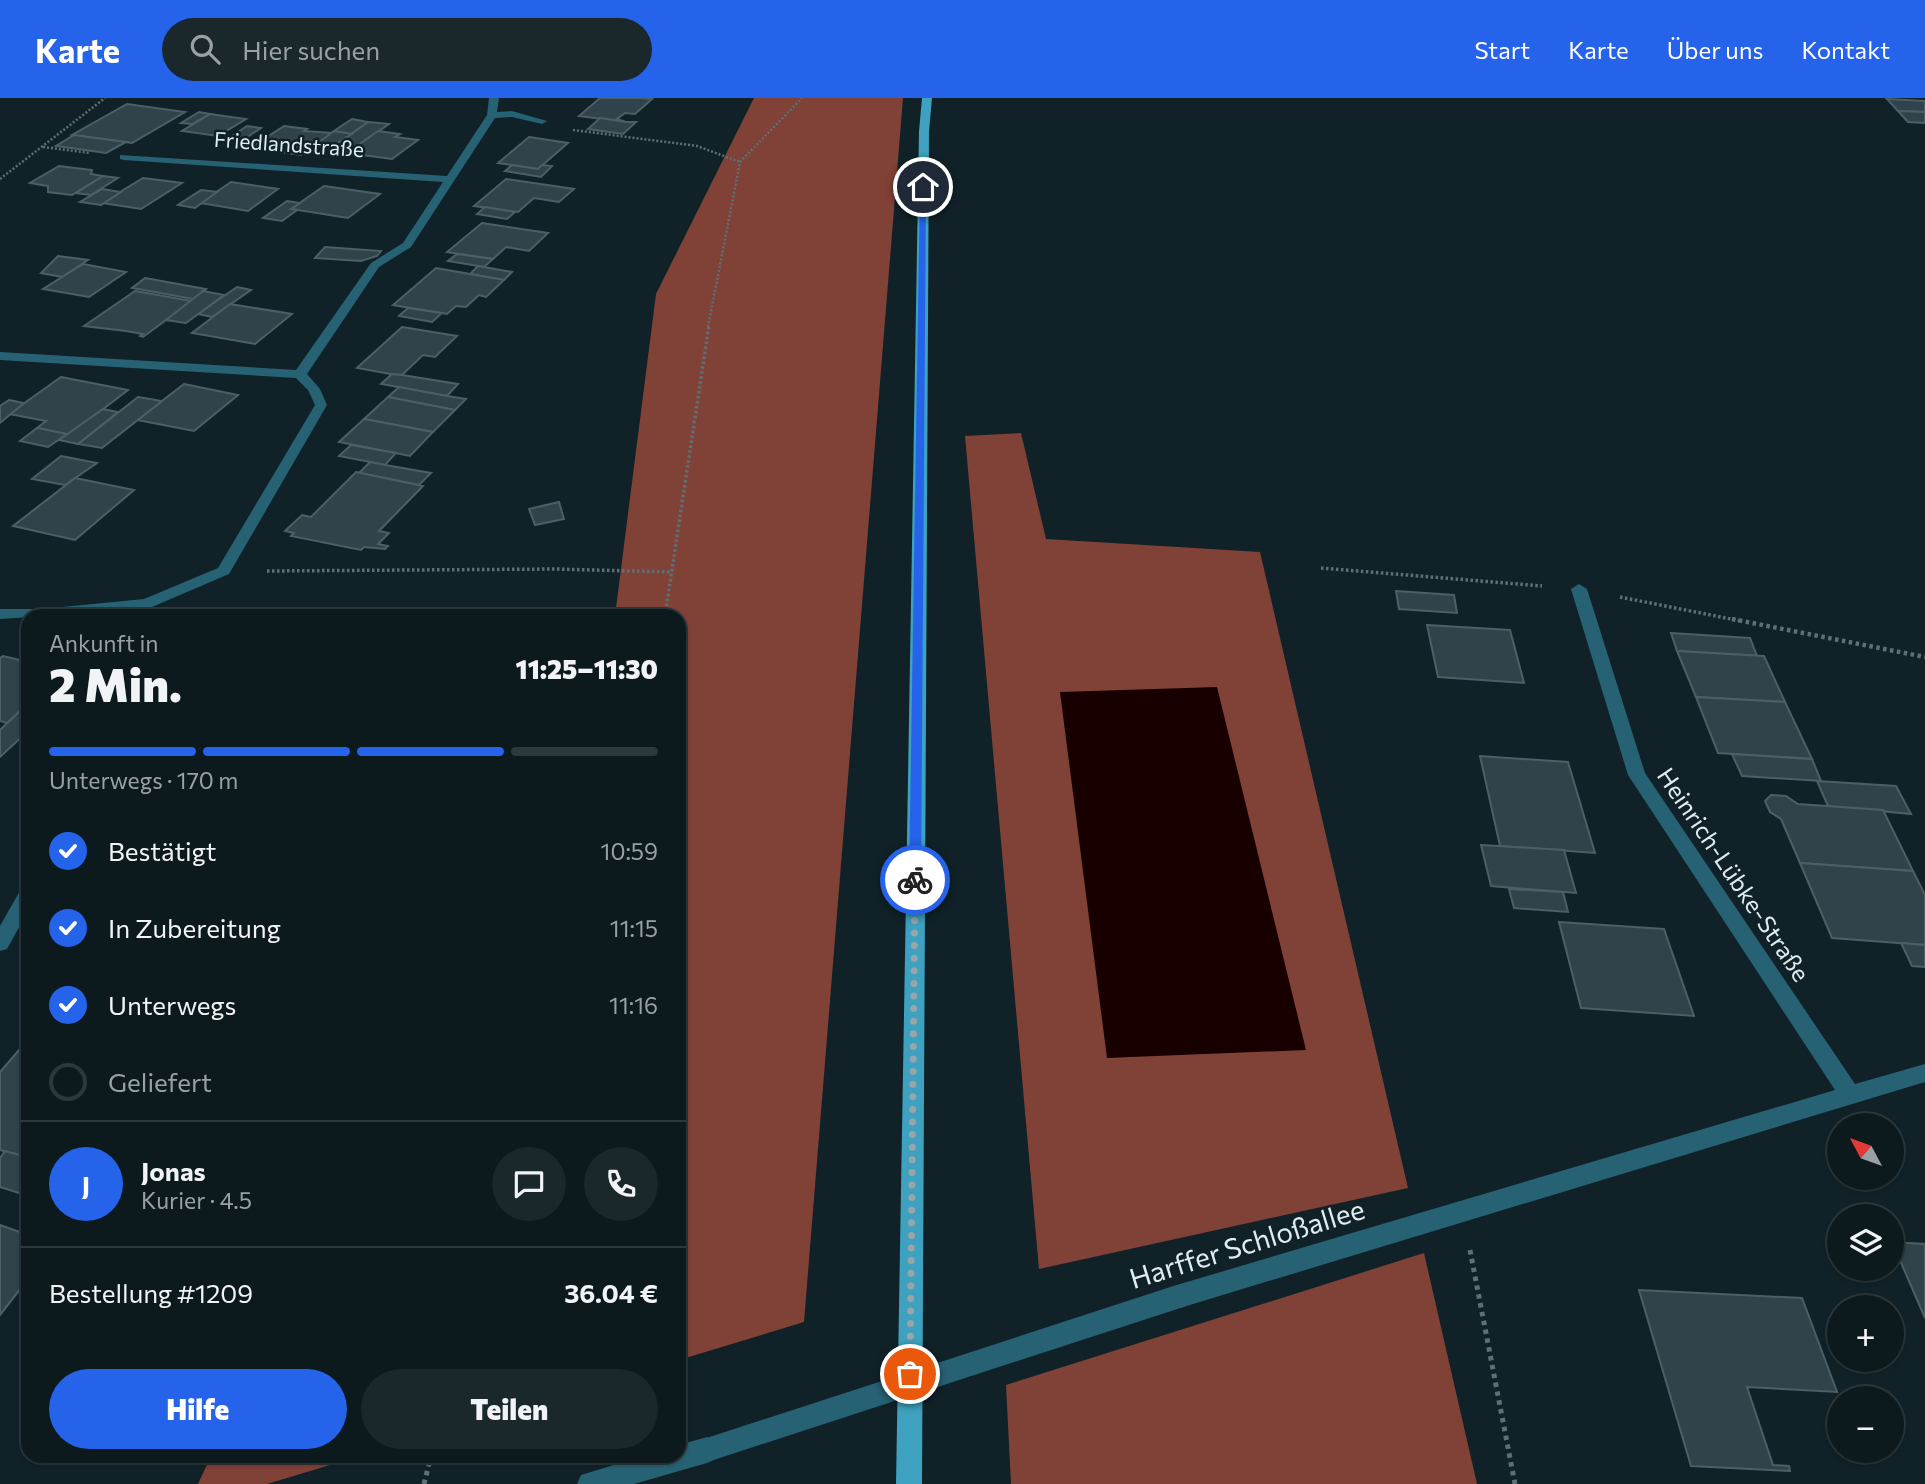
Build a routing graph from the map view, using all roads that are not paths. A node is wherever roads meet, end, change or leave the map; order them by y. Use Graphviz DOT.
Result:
graph roads {
  1 [pos="494,98"];
  2 [pos="927,98"];
  3 [pos="492,115"];
  4 [pos="542,121"];
  5 [pos="124,157"];
  6 [pos="450,179"];
  7 [pos="0,356"];
  8 [pos="300,374"];
  9 [pos="1579,589"];
  10 [pos="145,609"];
  11 [pos="0,614"];
  12 [pos="21,614"];
  13 [pos="21,906"];
  14 [pos="0,943"];
  15 [pos="1925,1073"];
  16 [pos="1850,1095"];
  17 [pos="686,1456"];
  18 [pos="662,1463"];
  19 [pos="590,1484"];
  20 [pos="908,1484"];
  1 -- 3 [label="street"];
  2 -- 20 [label="main road"];
  3 -- 4 [label="street"];
  3 -- 6 [label="street"];
  5 -- 6 [label="street, Friedlandstraße"];
  6 -- 8 [label="street"];
  7 -- 8 [label="street"];
  8 -- 10 [label="street"];
  9 -- 16 [label="street, Heinrich-Lübke-Straße"];
  11 -- 12 [label="street"];
  13 -- 14 [label="street"];
  15 -- 16 [label="street, Harffer Schloßallee"];
  16 -- 17 [label="street, Harffer Schloßallee, bridge"];
  18 -- 19 [label="street, Harffer Schloßallee, bridge"];
}
